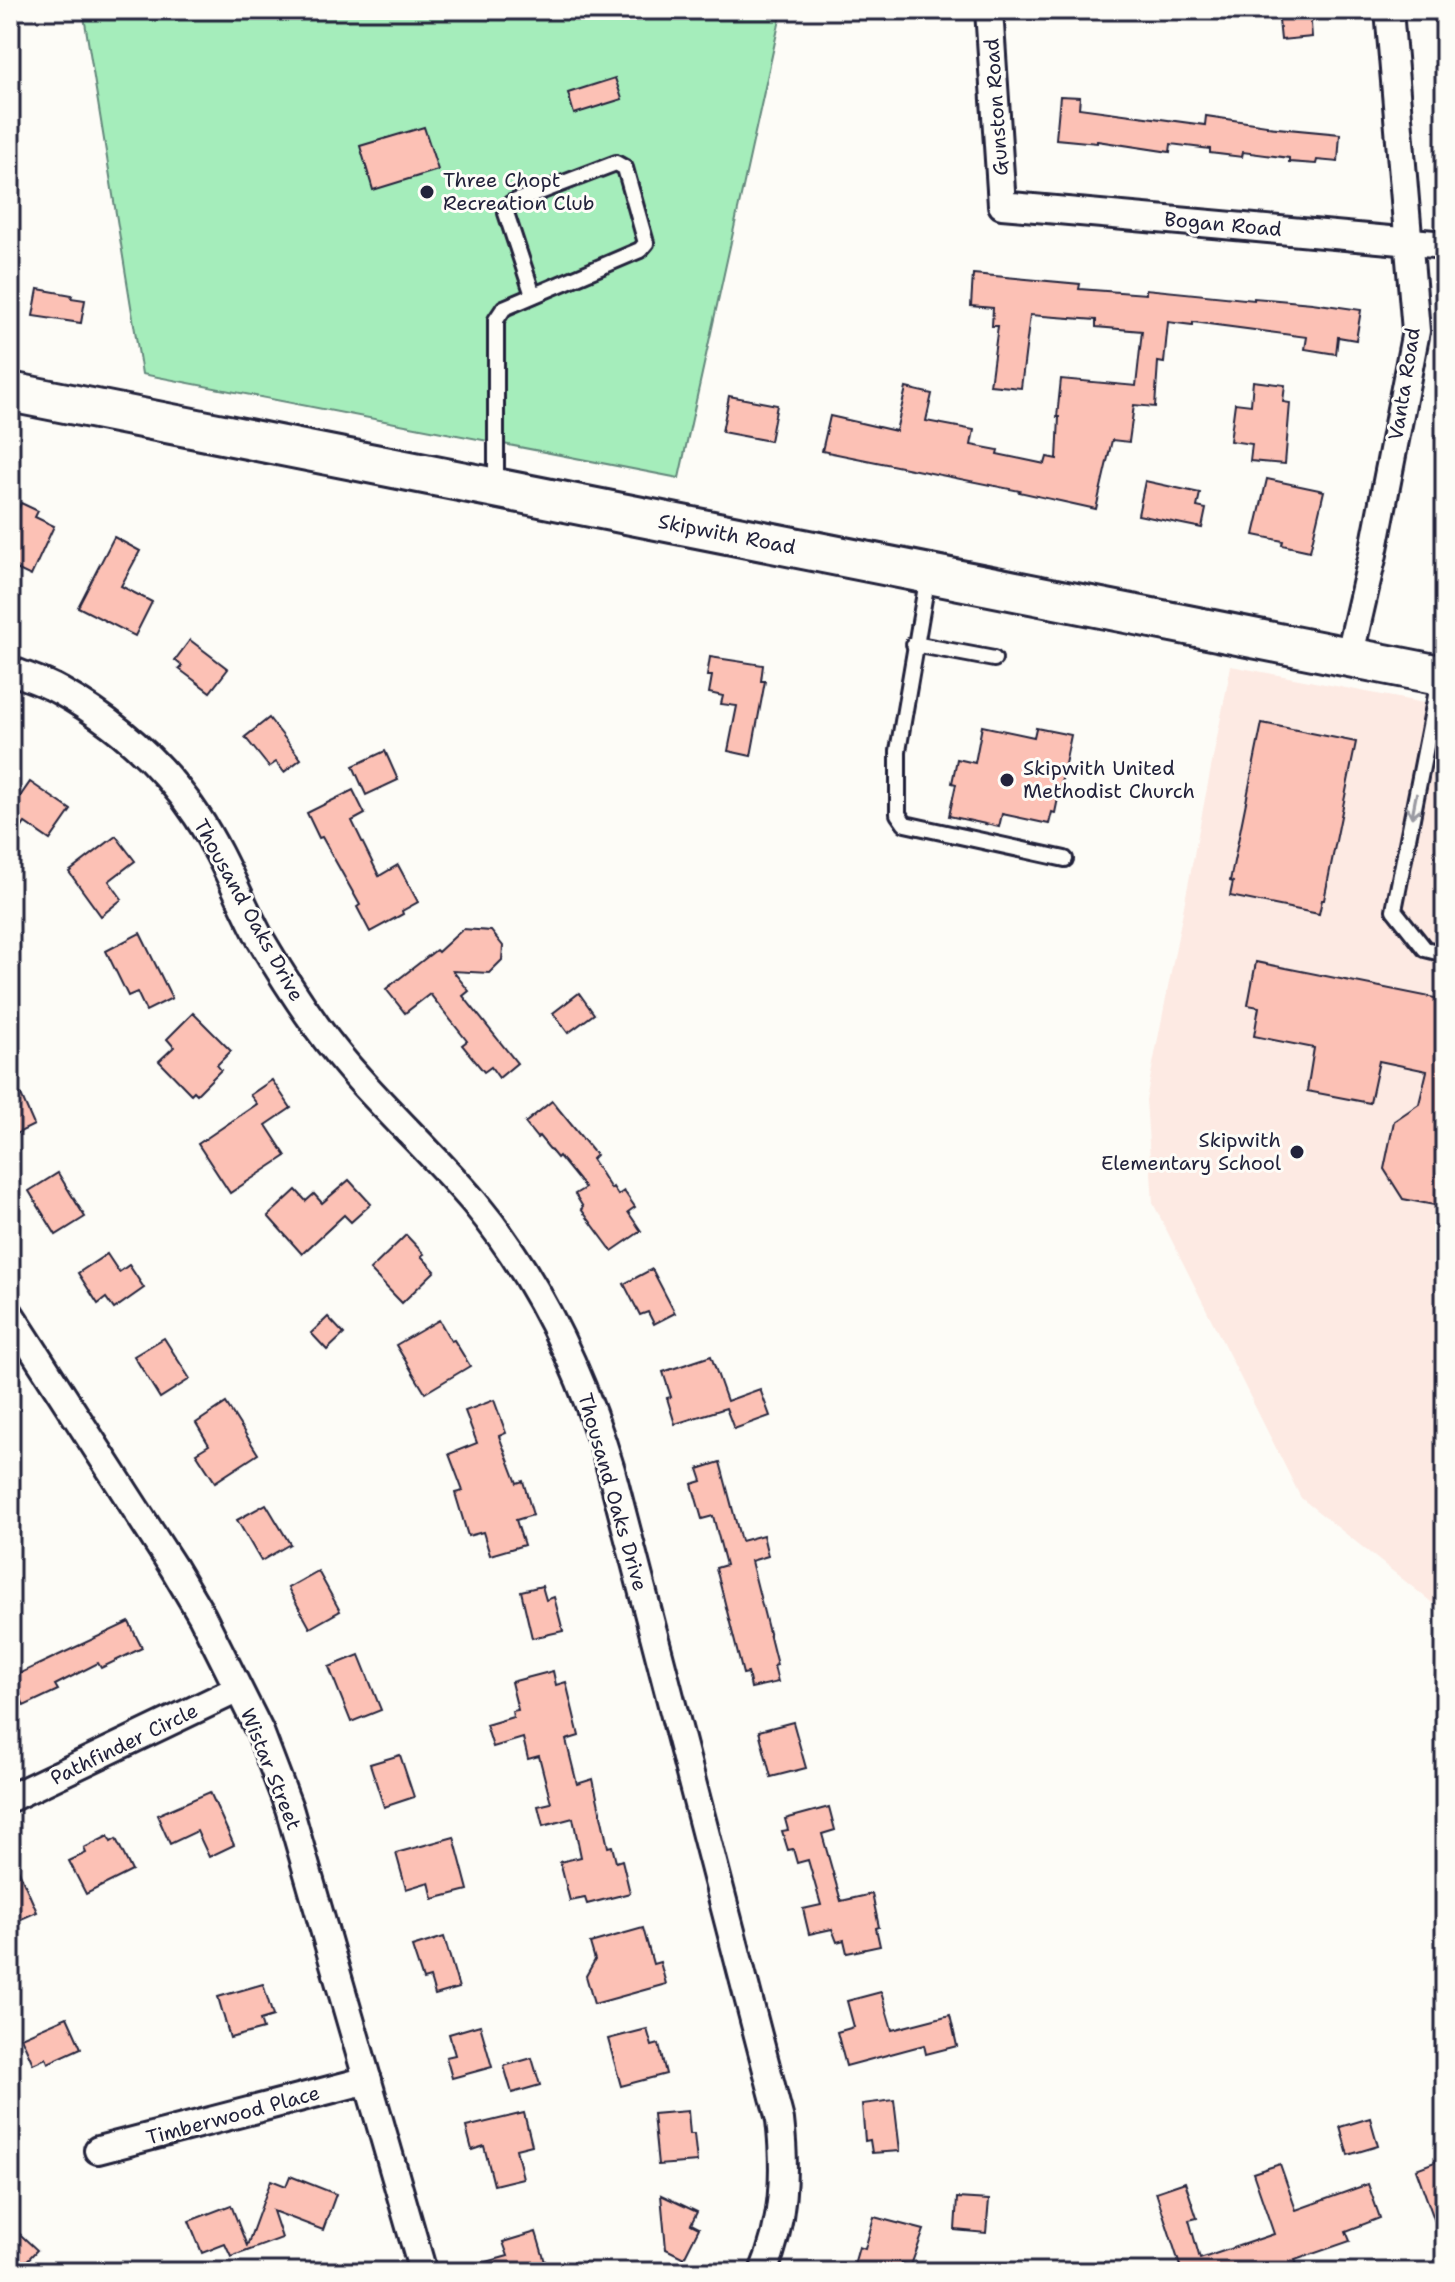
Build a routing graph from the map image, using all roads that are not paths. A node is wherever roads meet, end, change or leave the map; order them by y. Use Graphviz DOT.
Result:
graph roads {
  1 [pos="989,10"];
  2 [pos="1389,10"];
  3 [pos="1002,205"];
  4 [pos="1409,241"];
  5 [pos="1445,245"];
  6 [pos="533,295"];
  7 [pos="10,392"];
  8 [pos="496,488"];
  9 [pos="928,574"];
  10 [pos="914,644"];
  11 [pos="1349,658"];
  12 [pos="994,659"];
  13 [pos="10,670"];
  14 [pos="1443,676"];
  15 [pos="1065,859"];
  16 [pos="1445,954"];
  17 [pos="12,1320"];
  18 [pos="238,1689"];
  19 [pos="10,1798"];
  20 [pos="368,2080"];
  21 [pos="98,2150"];
  22 [pos="423,2272"];
  23 [pos="763,2272"];
  1 -- 3 [label="street, Gunston Road"];
  2 -- 4 [label="street, Vanta Road"];
  3 -- 4 [label="street, Bogan Road"];
  4 -- 5 [label="street, Bogan Road"];
  4 -- 11 [label="street, Vanta Road"];
  6 -- 6 [label="lane"];
  6 -- 8 [label="lane"];
  7 -- 8 [label="main road, Skipwith Road"];
  8 -- 9 [label="main road, Skipwith Road"];
  9 -- 10 [label="lane"];
  9 -- 11 [label="main road, Skipwith Road"];
  10 -- 12 [label="lane"];
  10 -- 15 [label="lane"];
  11 -- 14 [label="main road, Skipwith Road"];
  13 -- 23 [label="street, Thousand Oaks Drive"];
  14 -- 16 [label="lane, one-way"];
  17 -- 18 [label="street, Wistar Street"];
  18 -- 19 [label="street, Pathfinder Circle"];
  18 -- 20 [label="street, Wistar Street"];
  20 -- 21 [label="street, Timberwood Place"];
  20 -- 22 [label="street, Wistar Street"];
}
